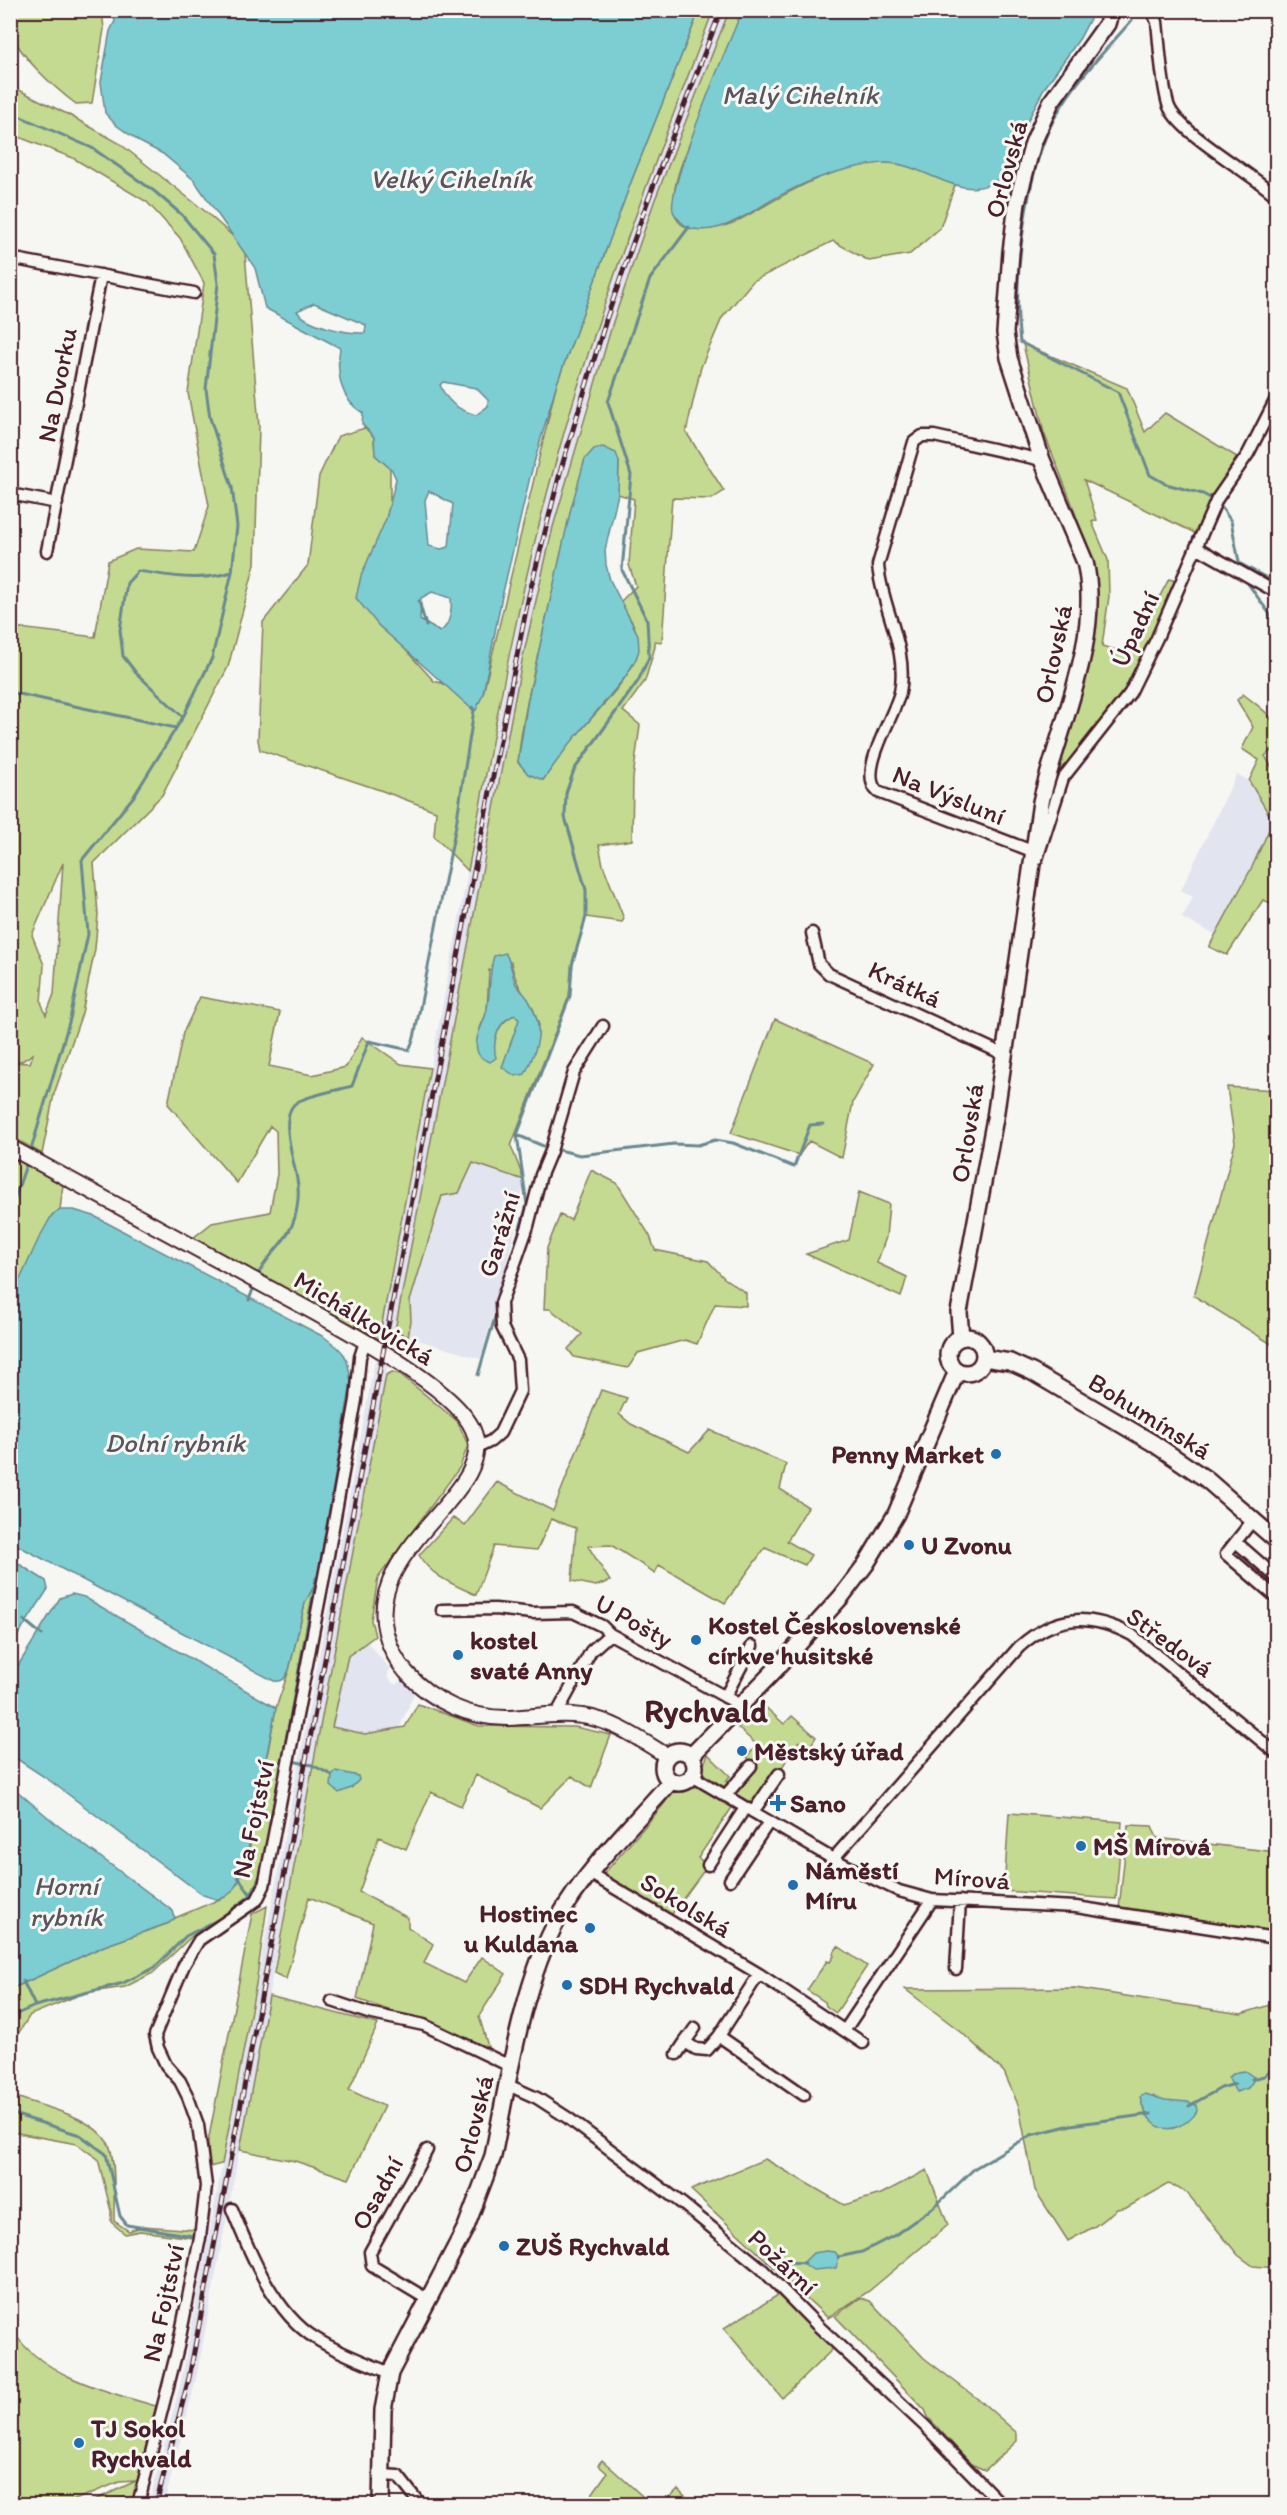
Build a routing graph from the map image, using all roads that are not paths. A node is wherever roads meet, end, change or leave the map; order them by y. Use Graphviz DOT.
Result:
graph roads {
  1 [pos="1111,10"];
  2 [pos="1152,10"];
  3 [pos="1276,196"];
  4 [pos="10,258"];
  5 [pos="101,275"];
  6 [pos="194,293"];
  7 [pos="1276,399"];
  8 [pos="1042,460"];
  9 [pos="10,494"];
  10 [pos="57,503"];
  11 [pos="1196,547"];
  12 [pos="47,552"];
  13 [pos="1276,592"];
  14 [pos="1032,851"];
  15 [pos="1029,872"];
  16 [pos="812,933"];
  17 [pos="603,1026"];
  18 [pos="1003,1054"];
  19 [pos="13,1148"];
  20 [pos="961,1338"];
  21 [pos="365,1342"];
  22 [pos="984,1358"];
  23 [pos="957,1371"];
  24 [pos="477,1448"];
  25 [pos="1253,1520"];
  26 [pos="1276,1540"];
  27 [pos="1236,1542"];
  28 [pos="1276,1577"];
  29 [pos="1276,1597"];
  30 [pos="442,1610"];
  31 [pos="610,1634"];
  32 [pos="752,1646"];
  33 [pos="725,1697"];
  34 [pos="742,1706"];
  35 [pos="556,1715"];
  36 [pos="1276,1753"];
  37 [pos="667,1756"];
  38 [pos="691,1756"];
  39 [pos="751,1766"];
  40 [pos="779,1774"];
  41 [pos="692,1776"];
  42 [pos="671,1781"];
  43 [pos="725,1796"];
  44 [pos="749,1810"];
  45 [pos="769,1822"];
  46 [pos="833,1859"];
  47 [pos="708,1865"];
  48 [pos="591,1874"];
  49 [pos="730,1880"];
  50 [pos="932,1900"];
  51 [pos="960,1901"];
  52 [pos="1276,1938"];
  53 [pos="956,1969"];
  54 [pos="759,1974"];
  55 [pos="332,2001"];
  56 [pos="695,2028"];
  57 [pos="845,2030"];
  58 [pos="719,2036"];
  59 [pos="685,2042"];
  60 [pos="863,2043"];
  61 [pos="677,2054"];
  62 [pos="512,2067"];
  63 [pos="508,2085"];
  64 [pos="804,2095"];
  65 [pos="427,2150"];
  66 [pos="232,2209"];
  67 [pos="427,2299"];
  68 [pos="390,2373"];
  69 [pos="382,2475"];
  70 [pos="138,2505"];
  71 [pos="381,2505"];
  72 [pos="420,2505"];
  73 [pos="1001,2505"];
  1 -- 8 [label="main road, Orlovská"];
  2 -- 3 [label="street"];
  4 -- 5 [label="street"];
  5 -- 6 [label="street"];
  5 -- 10 [label="street, Na Dvorku"];
  7 -- 11 [label="street, Úpadní"];
  8 -- 14 [label="main road, Orlovská"];
  8 -- 14 [label="street, Na Výsluní"];
  9 -- 10 [label="street"];
  10 -- 12 [label="street, Na Dvorku"];
  11 -- 13 [label="street"];
  11 -- 15 [label="street, Úpadní"];
  14 -- 15 [label="main road, Orlovská"];
  15 -- 18 [label="main road, Orlovská"];
  16 -- 18 [label="street, Krátká"];
  17 -- 24 [label="street, Garážní"];
  18 -- 20 [label="main road, Orlovská"];
  19 -- 21 [label="street, Michálkovická"];
  20 -- 22 [label="main road"];
  20 -- 23 [label="main road"];
  21 -- 24 [label="street, Michálkovická"];
  21 -- 70 [label="street, Na Fojtství"];
  22 -- 23 [label="main road"];
  22 -- 25 [label="main road, Bohumínská"];
  23 -- 34 [label="main road"];
  24 -- 35 [label="street"];
  25 -- 26 [label="main road, Bohumínská"];
  25 -- 27 [label="street"];
  27 -- 28 [label="street"];
  27 -- 29 [label="street"];
  30 -- 31 [label="street, U Pošty"];
  31 -- 33 [label="street, U Pošty"];
  31 -- 35 [label="street"];
  32 -- 33 [label="street"];
  33 -- 34 [label="street, U Pošty"];
  34 -- 38 [label="main road"];
  35 -- 37 [label="street"];
  36 -- 46 [label="street, Středová"];
  37 -- 38 [label="main road"];
  37 -- 42 [label="main road"];
  38 -- 41 [label="main road"];
  39 -- 43 [label="street"];
  40 -- 44 [label="street"];
  41 -- 42 [label="main road"];
  41 -- 43 [label="street, Mírová"];
  42 -- 48 [label="main road, Orlovská"];
  43 -- 44 [label="street, Mírová"];
  44 -- 45 [label="street, Mírová"];
  44 -- 47 [label="street"];
  45 -- 46 [label="street, Mírová"];
  45 -- 49 [label="street"];
  46 -- 50 [label="street, Mírová"];
  48 -- 54 [label="street, Sokolská"];
  48 -- 62 [label="main road, Orlovská"];
  50 -- 51 [label="street, Mírová"];
  50 -- 57 [label="street"];
  51 -- 52 [label="street, Mírová"];
  51 -- 53 [label="street"];
  54 -- 57 [label="street, Sokolská"];
  54 -- 58 [label="street"];
  55 -- 62 [label="street"];
  56 -- 59 [label="street"];
  57 -- 60 [label="street, Sokolská"];
  58 -- 59 [label="street"];
  58 -- 64 [label="street"];
  59 -- 61 [label="street"];
  62 -- 63 [label="main road, Orlovská"];
  63 -- 67 [label="main road, Orlovská"];
  63 -- 73 [label="street, Požární"];
  65 -- 67 [label="street, Osadní"];
  66 -- 68 [label="street"];
  67 -- 68 [label="main road, Orlovská"];
  68 -- 69 [label="main road, Orlovská"];
  69 -- 71 [label="main road, Orlovská"];
  69 -- 72 [label="street"];
}
